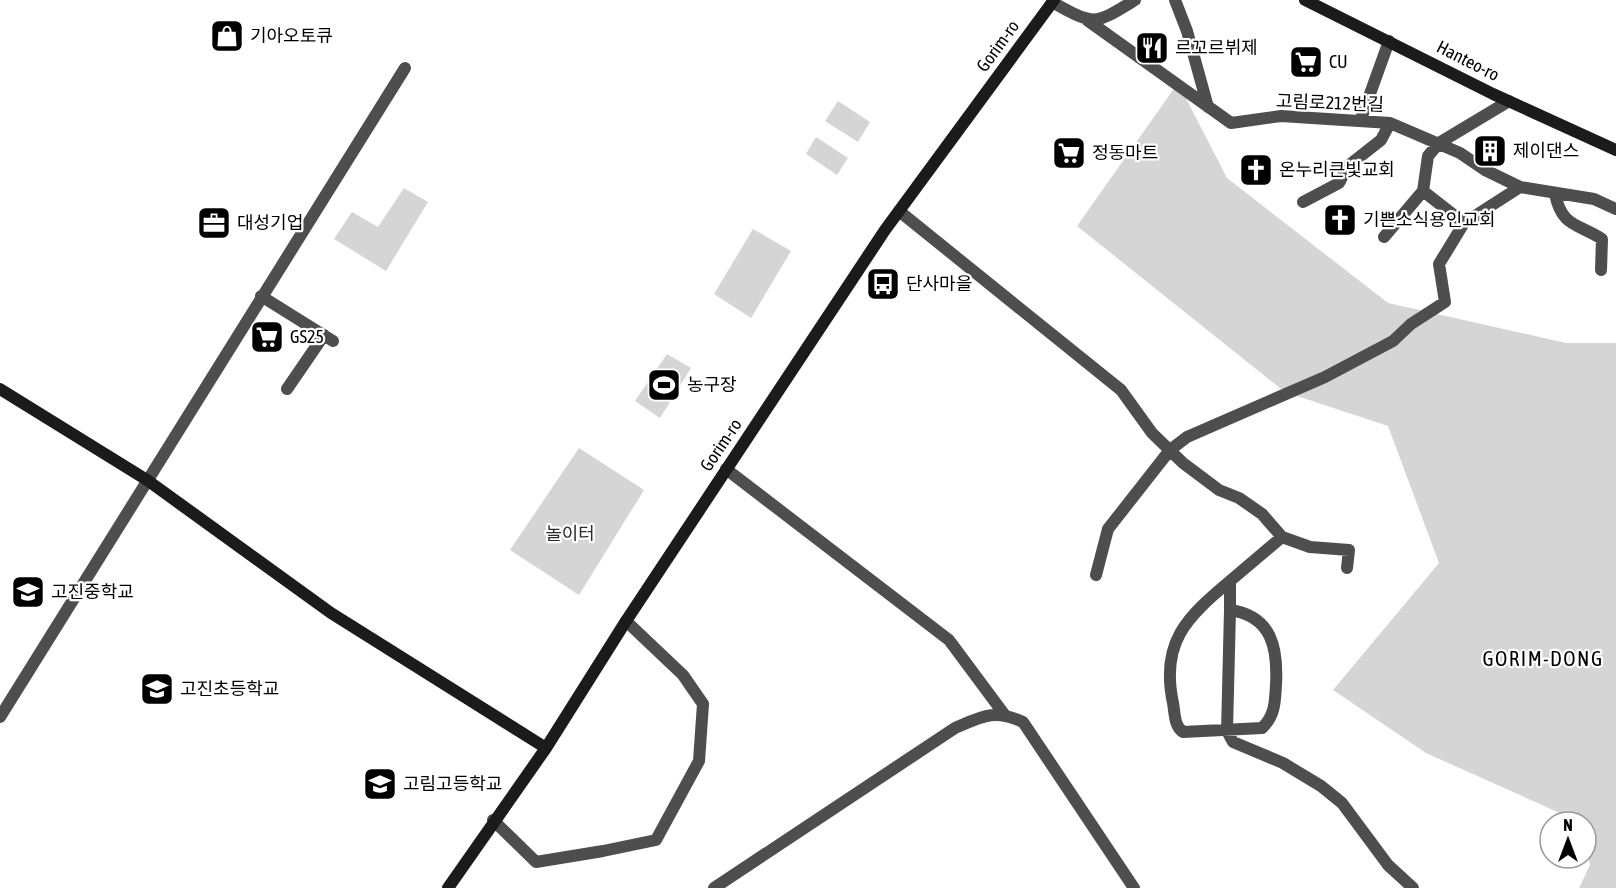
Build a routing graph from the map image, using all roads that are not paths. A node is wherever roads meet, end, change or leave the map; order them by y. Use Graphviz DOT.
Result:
graph roads {
  1 [pos="1136,0"];
  2 [pos="1175,0"];
  3 [pos="1305,0"];
  4 [pos="1053,1"];
  5 [pos="1087,20"];
  6 [pos="1389,41"];
  7 [pos="405,68"];
  8 [pos="1509,101"];
  9 [pos="1208,108"];
  10 [pos="1361,119"];
  11 [pos="1390,123"];
  12 [pos="1439,143"];
  13 [pos="1616,150"];
  14 [pos="1520,187"];
  15 [pos="1423,191"];
  16 [pos="1555,194"];
  17 [pos="1303,202"];
  18 [pos="1616,208"];
  19 [pos="899,211"];
  20 [pos="1464,223"];
  21 [pos="1384,237"];
  22 [pos="1601,270"];
  23 [pos="261,296"];
  24 [pos="0,389"];
  25 [pos="287,389"];
  26 [pos="1170,450"];
  27 [pos="726,470"];
  28 [pos="147,480"];
  29 [pos="1282,537"];
  30 [pos="1347,568"];
  31 [pos="1096,575"];
  32 [pos="1230,581"];
  33 [pos="1230,610"];
  34 [pos="626,621"];
  35 [pos="1004,714"];
  36 [pos="0,717"];
  37 [pos="1227,731"];
  38 [pos="546,748"];
  39 [pos="493,820"];
  40 [pos="448,888"];
  41 [pos="714,888"];
  42 [pos="1134,888"];
  43 [pos="1413,888"];
  1 -- 5 [label="street"];
  2 -- 9 [label="street"];
  3 -- 6 [label="street, Hanteo-ro"];
  4 -- 5 [label="street, 고림로212번길"];
  4 -- 19 [label="street, Gorim-ro"];
  5 -- 9 [label="street, 고림로212번길"];
  6 -- 8 [label="street, Hanteo-ro"];
  6 -- 10 [label="street"];
  7 -- 23 [label="street"];
  8 -- 12 [label="street"];
  8 -- 13 [label="street, Hanteo-ro"];
  9 -- 10 [label="street, 고림로212번길"];
  10 -- 11 [label="street, 고림로212번길"];
  11 -- 12 [label="street, 고림로212번길"];
  11 -- 17 [label="street"];
  12 -- 14 [label="street, 고림로212번길"];
  12 -- 15 [label="street"];
  14 -- 16 [label="street, 고림로212번길"];
  14 -- 20 [label="street"];
  15 -- 20 [label="street"];
  15 -- 21 [label="street"];
  16 -- 18 [label="street, 고림로212번길"];
  16 -- 22 [label="street"];
  19 -- 26 [label="street"];
  19 -- 27 [label="street, Gorim-ro"];
  20 -- 26 [label="street"];
  23 -- 25 [label="street"];
  23 -- 28 [label="street"];
  24 -- 28 [label="street"];
  26 -- 29 [label="street"];
  26 -- 31 [label="street"];
  27 -- 34 [label="street, Gorim-ro"];
  27 -- 35 [label="street"];
  28 -- 36 [label="street"];
  28 -- 38 [label="street"];
  29 -- 30 [label="street"];
  29 -- 32 [label="street"];
  32 -- 33 [label="street"];
  32 -- 37 [label="street"];
  33 -- 37 [label="street"];
  33 -- 37 [label="street"];
  34 -- 38 [label="street, Gorim-ro"];
  34 -- 39 [label="street"];
  35 -- 41 [label="street"];
  35 -- 42 [label="street"];
  37 -- 43 [label="street"];
  38 -- 39 [label="street, Gorim-ro"];
  39 -- 40 [label="street, Gorim-ro"];
}
